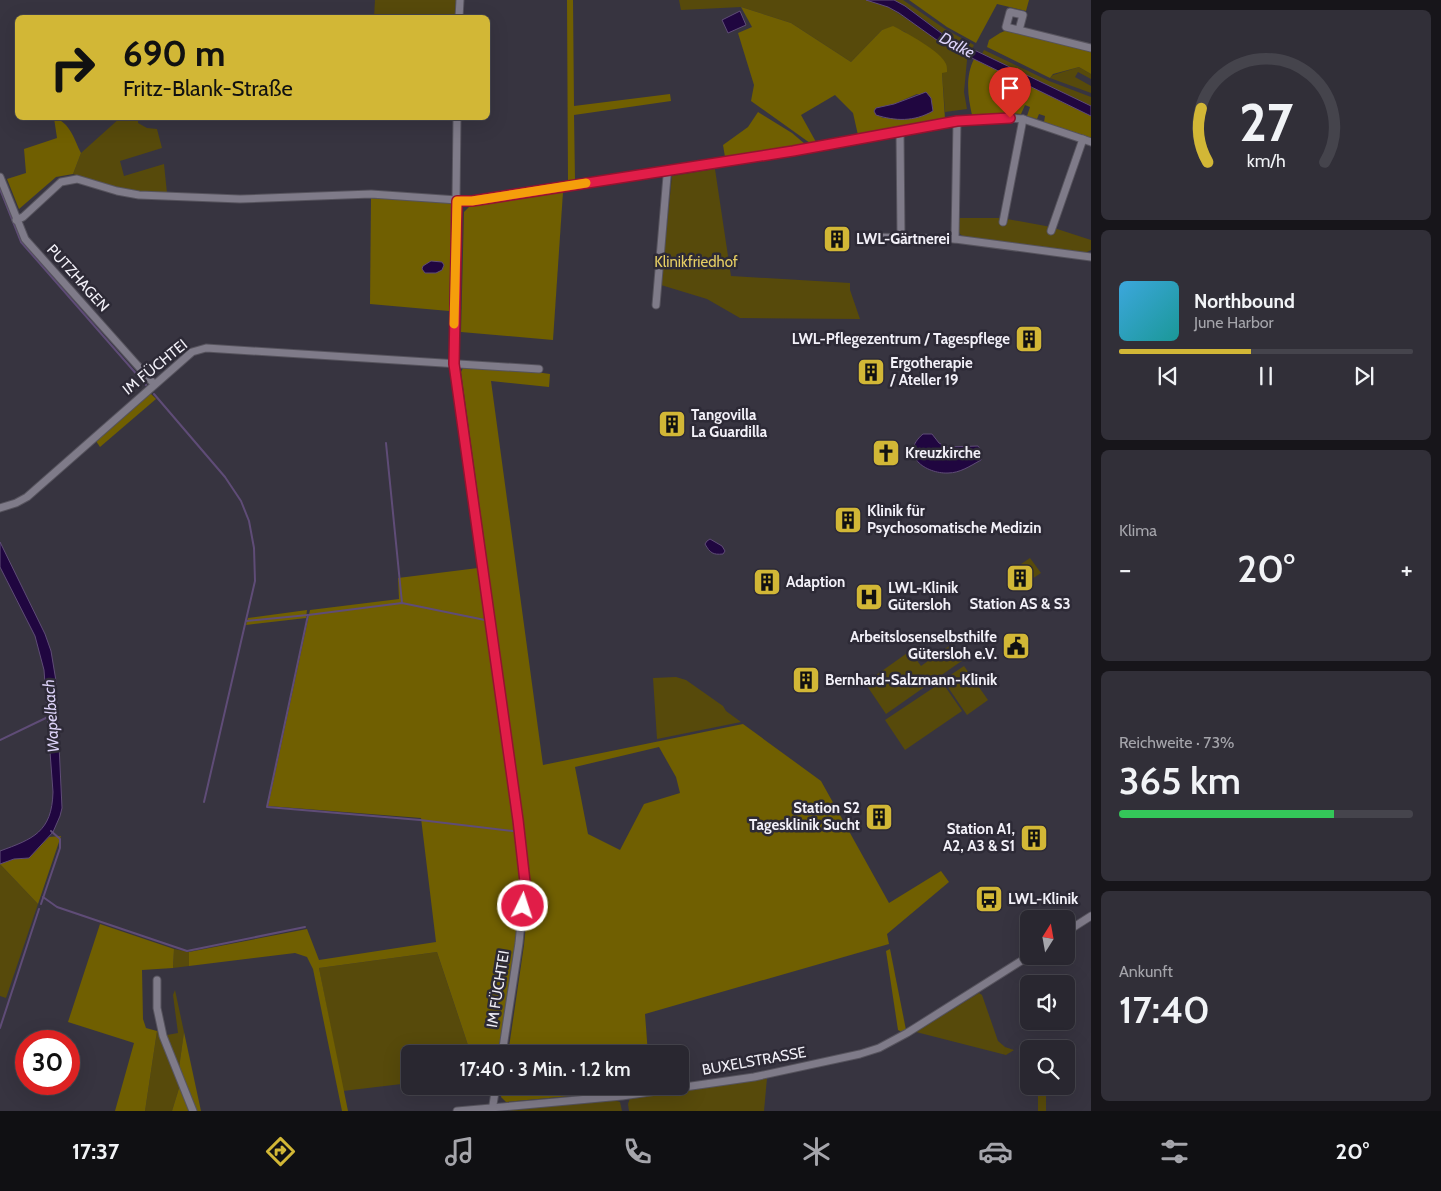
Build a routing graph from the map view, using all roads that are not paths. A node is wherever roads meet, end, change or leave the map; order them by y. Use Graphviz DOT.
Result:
graph roads {
  1 [pos="460,0"];
  2 [pos="459,15"];
  3 [pos="1019,30"];
  4 [pos="1091,48"];
  5 [pos="1022,119"];
  6 [pos="457,120"];
  7 [pos="957,121"];
  8 [pos="900,132"];
  9 [pos="1087,140"];
  10 [pos="667,171"];
  11 [pos="0,178"];
  12 [pos="457,201"];
  13 [pos="16,220"];
  14 [pos="1004,222"];
  15 [pos="1051,231"];
  16 [pos="872,237"];
  17 [pos="900,237"];
  18 [pos="955,239"];
  19 [pos="1091,257"];
  20 [pos="656,305"];
  21 [pos="454,364"];
  22 [pos="539,369"];
  23 [pos="154,384"];
  24 [pos="0,508"];
  25 [pos="1091,916"];
  26 [pos="1075,926"];
  27 [pos="1020,962"];
  28 [pos="157,980"];
  29 [pos="503,1045"];
  30 [pos="494,1095"];
  31 [pos="492,1109"];
  32 [pos="193,1111"];
  33 [pos="457,1111"];
  1 -- 2 [label="street"];
  3 -- 4 [label="street"];
  5 -- 7 [label="street"];
  5 -- 9 [label="street"];
  5 -- 14 [label="street"];
  6 -- 12 [label="street, IM FÜCHTEI"];
  7 -- 8 [label="street"];
  7 -- 18 [label="street"];
  8 -- 10 [label="street"];
  8 -- 17 [label="street"];
  9 -- 15 [label="street"];
  10 -- 12 [label="street"];
  10 -- 20 [label="street"];
  11 -- 13 [label="street, PUTZHAGEN"];
  12 -- 13 [label="street"];
  12 -- 21 [label="street, IM FÜCHTEI"];
  13 -- 23 [label="street, PUTZHAGEN"];
  16 -- 17 [label="street"];
  17 -- 18 [label="street"];
  18 -- 19 [label="street"];
  21 -- 22 [label="street, IM FÜCHTEI"];
  21 -- 23 [label="street, IM FÜCHTEI"];
  21 -- 29 [label="street, IM FÜCHTEI"];
  23 -- 24 [label="street, IM FÜCHTEI"];
  25 -- 26 [label="street"];
  27 -- 31 [label="street, BUXELSTRASSE"];
  28 -- 32 [label="street"];
  30 -- 31 [label="street"];
  31 -- 33 [label="street, BUXELSTRASSE"];
}
